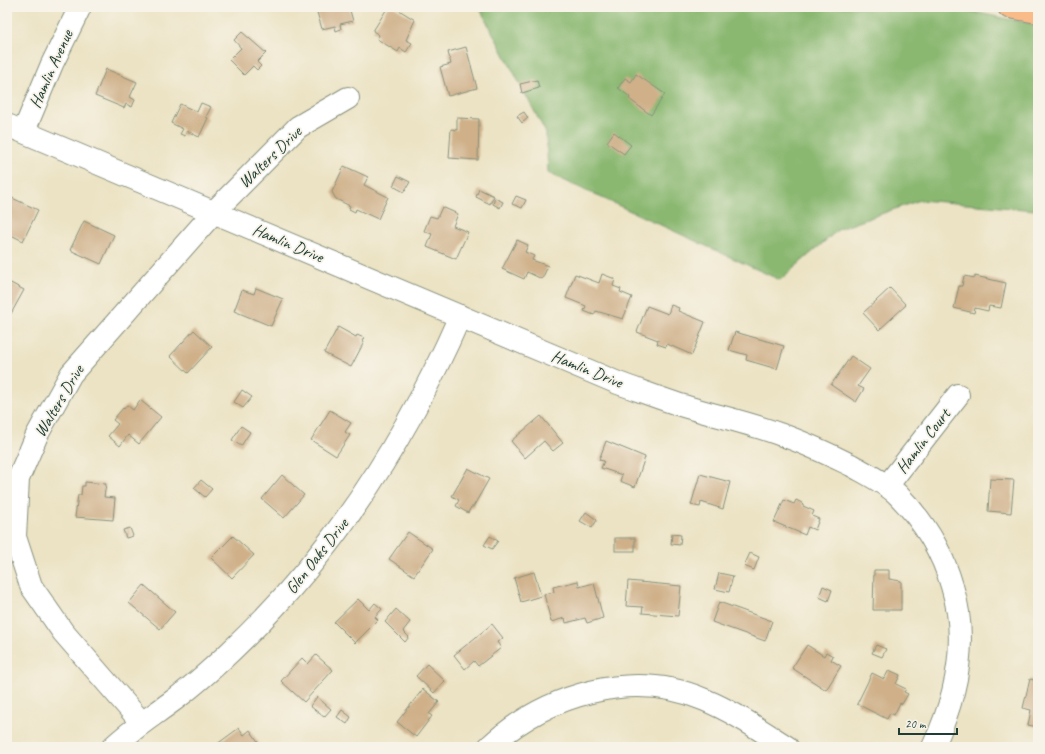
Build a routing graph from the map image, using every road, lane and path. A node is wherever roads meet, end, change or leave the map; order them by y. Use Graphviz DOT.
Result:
graph roads {
  1 [pos="80,7"];
  2 [pos="1009,7"];
  3 [pos="1038,12"];
  4 [pos="348,98"];
  5 [pos="15,128"];
  6 [pos="214,212"];
  7 [pos="460,316"];
  8 [pos="958,396"];
  9 [pos="887,486"];
  10 [pos="142,723"];
  11 [pos="113,747"];
  12 [pos="489,747"];
  13 [pos="787,747"];
  14 [pos="933,747"];
  1 -- 5 [label="street, Hamlin Avenue"];
  2 -- 3 [label="main road"];
  4 -- 6 [label="street, Walters Drive"];
  5 -- 6 [label="street, Hamlin Drive"];
  6 -- 7 [label="street, Hamlin Drive"];
  6 -- 10 [label="street, Walters Drive"];
  7 -- 9 [label="street, Hamlin Drive"];
  7 -- 10 [label="street, Glen Oaks Drive"];
  8 -- 9 [label="street, Hamlin Court"];
  9 -- 14 [label="street, Hamlin Drive"];
  10 -- 11 [label="street, Glen Oaks Drive"];
  12 -- 13 [label="street"];
}
